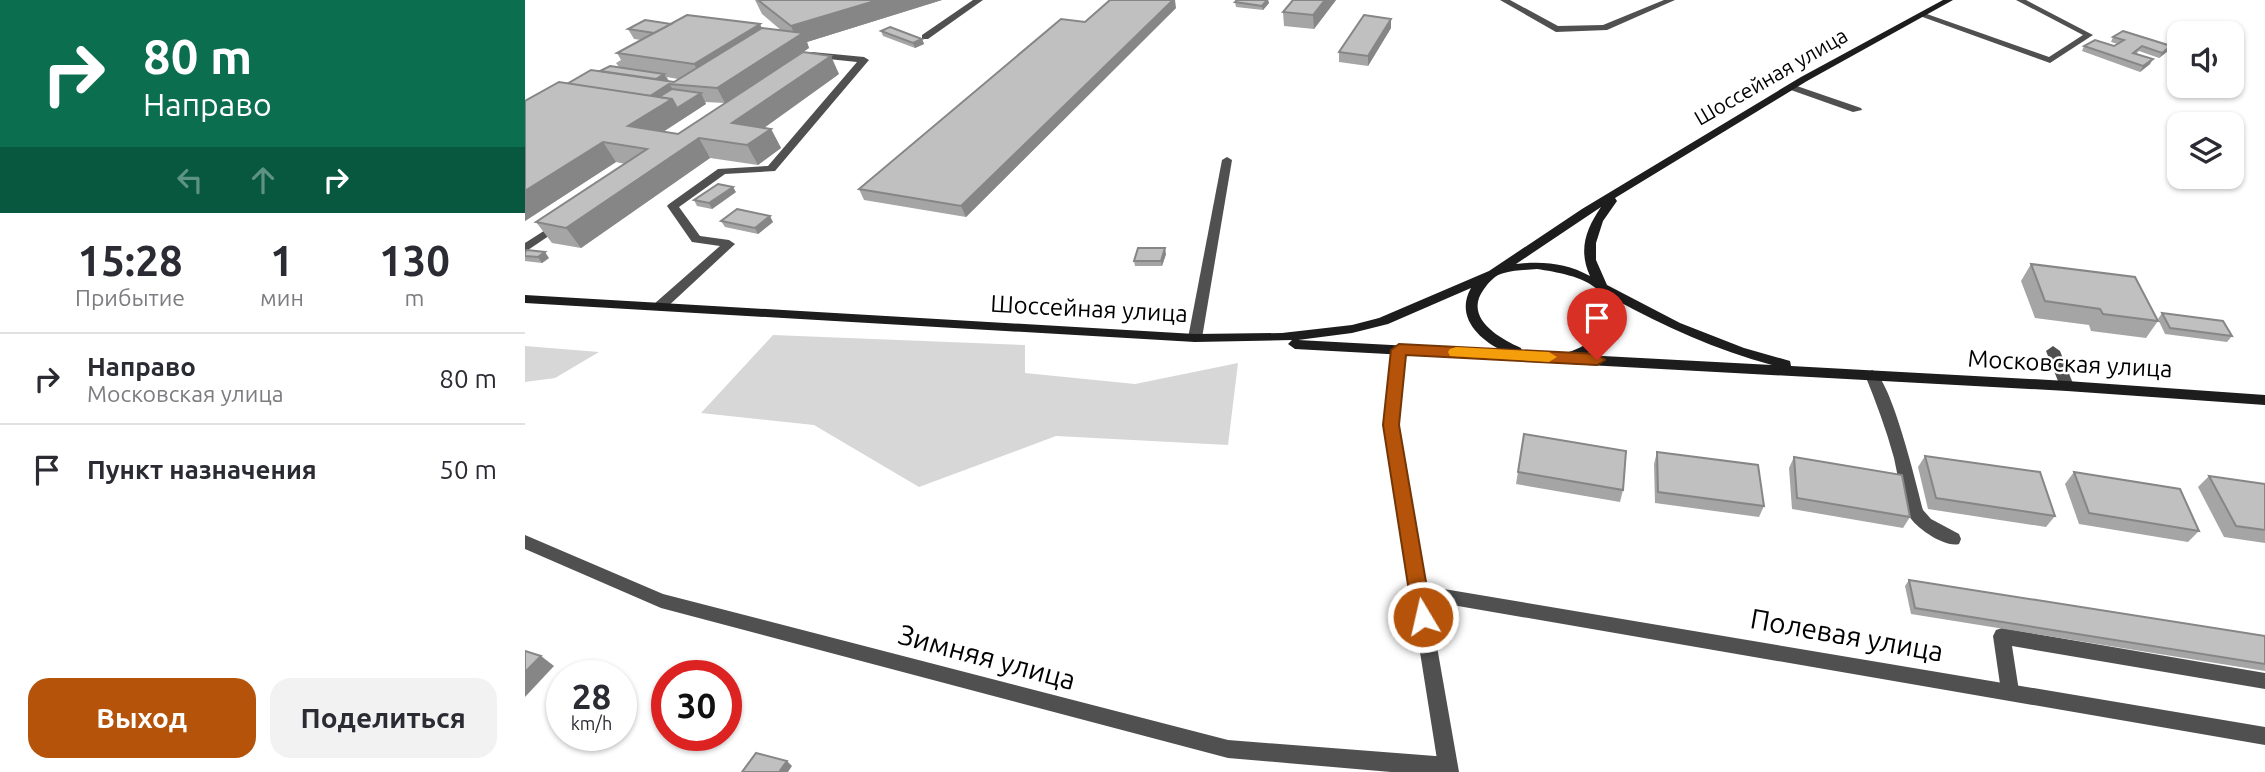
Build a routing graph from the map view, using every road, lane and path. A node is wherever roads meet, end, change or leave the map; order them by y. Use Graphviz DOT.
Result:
graph roads {
  1 [pos="979,0"];
  2 [pos="1504,0"];
  3 [pos="1671,0"];
  4 [pos="1949,0"];
  5 [pos="2020,0"];
  6 [pos="1920,15"];
  7 [pos="925,37"];
  8 [pos="803,61"];
  9 [pos="1791,87"];
  10 [pos="1857,110"];
  11 [pos="1227,160"];
  12 [pos="1616,194"];
  13 [pos="568,219"];
  14 [pos="525,248"];
  15 [pos="1493,274"];
  16 [pos="1601,289"];
  17 [pos="525,299"];
  18 [pos="659,307"];
  19 [pos="1195,338"];
  20 [pos="1399,350"];
  21 [pos="2053,351"];
  22 [pos="1542,357"];
  23 [pos="1872,375"];
  24 [pos="2067,386"];
  25 [pos="2265,400"];
  26 [pos="1953,539"];
  27 [pos="525,542"];
  28 [pos="1418,592"];
  29 [pos="2265,681"];
  30 [pos="2010,691"];
  31 [pos="2265,736"];
  32 [pos="1448,770"];
  1 -- 7 [label="street"];
  2 -- 3 [label="street"];
  4 -- 6 [label="main road, Шоссейная улица"];
  5 -- 6 [label="street"];
  6 -- 9 [label="main road, Шоссейная улица"];
  8 -- 18 [label="street"];
  9 -- 10 [label="street"];
  9 -- 12 [label="main road, Шоссейная улица"];
  11 -- 19 [label="street"];
  12 -- 15 [label="main road, Шоссейная улица"];
  12 -- 16 [label="main road, Шоссейная улица"];
  13 -- 14 [label="street"];
  15 -- 16 [label="main road, Московская улица"];
  15 -- 19 [label="main road, Шоссейная улица"];
  15 -- 22 [label="main road"];
  16 -- 22 [label="main road"];
  16 -- 23 [label="main road, Московская улица"];
  17 -- 18 [label="main road, Шоссейная улица"];
  18 -- 19 [label="main road, Шоссейная улица"];
  19 -- 20 [label="main road, Московская улица"];
  20 -- 22 [label="main road, Московская улица"];
  20 -- 28 [label="street"];
  21 -- 24 [label="street"];
  22 -- 23 [label="main road, Московская улица"];
  23 -- 24 [label="main road, Московская улица"];
  23 -- 26 [label="street"];
  24 -- 25 [label="main road, Московская улица"];
  27 -- 32 [label="street, Зимняя улица"];
  28 -- 30 [label="street, Полевая улица"];
  28 -- 32 [label="street"];
  29 -- 30 [label="street"];
  30 -- 31 [label="street, Полевая улица"];
}
